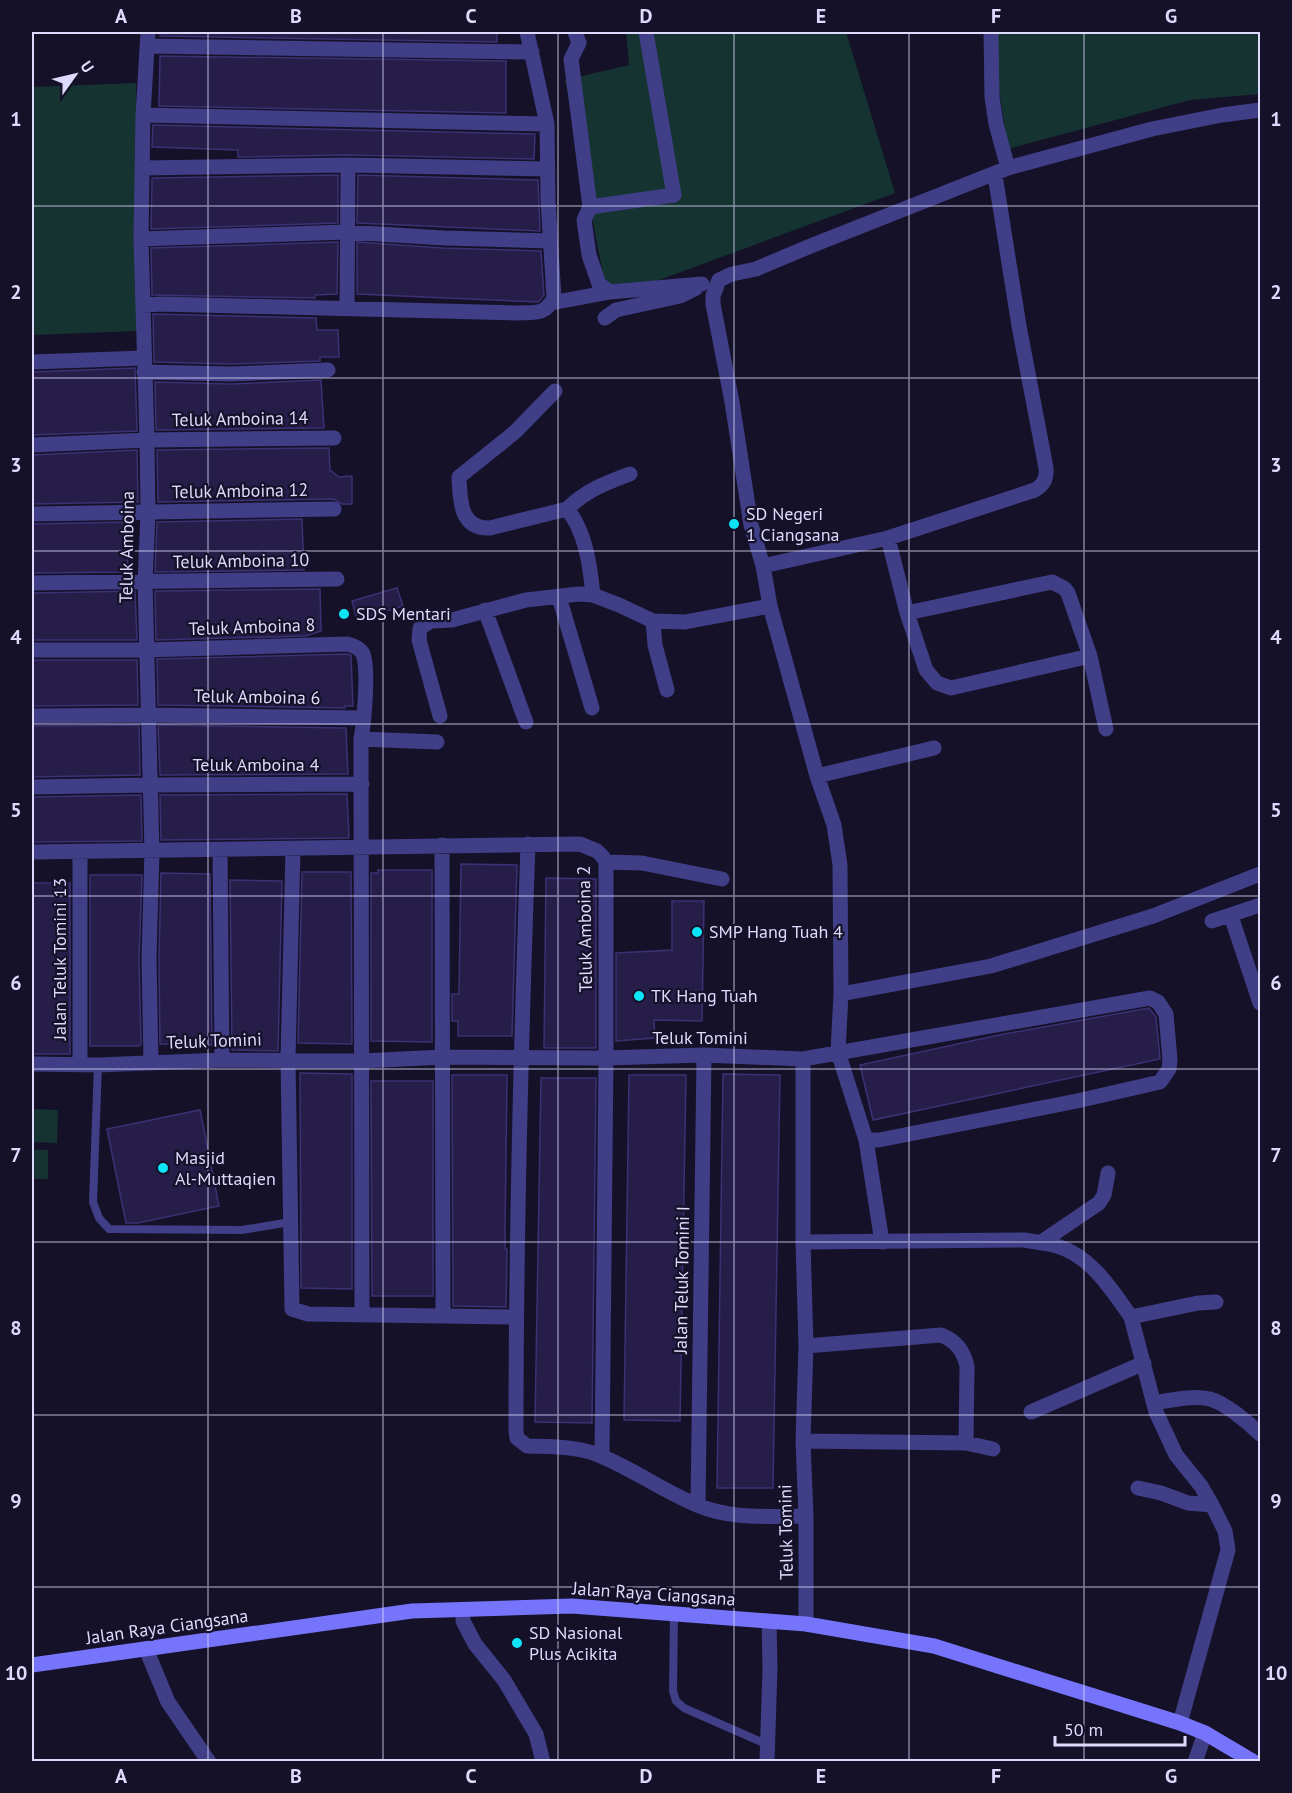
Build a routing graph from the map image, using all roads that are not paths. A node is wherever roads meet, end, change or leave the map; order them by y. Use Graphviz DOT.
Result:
graph roads {
  1 [pos="526,32"];
  2 [pos="575,32"];
  3 [pos="646,32"];
  4 [pos="991,32"];
  5 [pos="148,39"];
  6 [pos="532,52"];
  7 [pos="1260,110"];
  8 [pos="143,115"];
  9 [pos="547,124"];
  10 [pos="348,165"];
  11 [pos="142,168"];
  12 [pos="548,169"];
  13 [pos="1002,172"];
  14 [pos="590,207"];
  15 [pos="346,232"];
  16 [pos="141,239"];
  17 [pos="550,241"];
  18 [pos="719,280"];
  19 [pos="702,284"];
  20 [pos="610,292"];
  21 [pos="551,303"];
  22 [pos="143,305"];
  23 [pos="347,307"];
  24 [pos="605,318"];
  25 [pos="32,362"];
  26 [pos="144,365"];
  27 [pos="328,370"];
  28 [pos="555,391"];
  29 [pos="334,438"];
  30 [pos="147,440"];
  31 [pos="32,445"];
  32 [pos="630,474"];
  33 [pos="334,509"];
  34 [pos="567,509"];
  35 [pos="148,513"];
  36 [pos="32,514"];
  37 [pos="888,538"];
  38 [pos="763,566"];
  39 [pos="338,579"];
  40 [pos="32,582"];
  41 [pos="145,582"];
  42 [pos="593,595"];
  43 [pos="559,597"];
  44 [pos="770,606"];
  45 [pos="485,610"];
  46 [pos="907,613"];
  47 [pos="653,621"];
  48 [pos="32,650"];
  49 [pos="147,650"];
  50 [pos="1090,656"];
  51 [pos="667,690"];
  52 [pos="592,708"];
  53 [pos="149,715"];
  54 [pos="32,716"];
  55 [pos="440,716"];
  56 [pos="364,718"];
  57 [pos="526,722"];
  58 [pos="1106,729"];
  59 [pos="361,739"];
  60 [pos="437,742"];
  61 [pos="934,748"];
  62 [pos="817,776"];
  63 [pos="362,784"];
  64 [pos="149,785"];
  65 [pos="32,787"];
  66 [pos="528,844"];
  67 [pos="442,845"];
  68 [pos="361,848"];
  69 [pos="293,849"];
  70 [pos="152,851"];
  71 [pos="220,851"];
  72 [pos="32,852"];
  73 [pos="80,852"];
  74 [pos="606,862"];
  75 [pos="1260,874"];
  76 [pos="723,879"];
  77 [pos="1260,905"];
  78 [pos="1231,916"];
  79 [pos="1212,921"];
  80 [pos="842,994"];
  81 [pos="1260,1002"];
  82 [pos="838,1053"];
  83 [pos="704,1055"];
  84 [pos="443,1057"];
  85 [pos="606,1058"];
  86 [pos="288,1059"];
  87 [pos="520,1059"];
  88 [pos="803,1059"];
  89 [pos="222,1060"];
  90 [pos="362,1061"];
  91 [pos="151,1063"];
  92 [pos="32,1064"];
  93 [pos="80,1065"];
  94 [pos="98,1065"];
  95 [pos="866,1140"];
  96 [pos="1108,1173"];
  97 [pos="291,1222"];
  98 [pos="803,1242"];
  99 [pos="882,1242"];
  100 [pos="1040,1243"];
  101 [pos="1216,1302"];
  102 [pos="362,1315"];
  103 [pos="443,1316"];
  104 [pos="516,1317"];
  105 [pos="1131,1317"];
  106 [pos="806,1346"];
  107 [pos="1143,1363"];
  108 [pos="1154,1403"];
  109 [pos="1031,1412"];
  110 [pos="1260,1434"];
  111 [pos="802,1441"];
  112 [pos="966,1443"];
  113 [pos="993,1449"];
  114 [pos="602,1456"];
  115 [pos="1138,1488"];
  116 [pos="698,1505"];
  117 [pos="1212,1505"];
  118 [pos="806,1515"];
  119 [pos="463,1610"];
  120 [pos="674,1614"];
  121 [pos="769,1622"];
  122 [pos="806,1624"];
  123 [pos="146,1649"];
  124 [pos="32,1665"];
  125 [pos="1180,1723"];
  126 [pos="1205,1733"];
  127 [pos="766,1744"];
  128 [pos="209,1761"];
  129 [pos="543,1761"];
  130 [pos="767,1761"];
  131 [pos="1195,1761"];
  132 [pos="1254,1761"];
  1 -- 6 [label="street"];
  2 -- 14 [label="street"];
  3 -- 14 [label="street"];
  4 -- 13 [label="street"];
  5 -- 6 [label="street"];
  5 -- 8 [label="street, Teluk Amboina"];
  6 -- 9 [label="street"];
  7 -- 13 [label="street"];
  8 -- 9 [label="street"];
  8 -- 11 [label="street, Teluk Amboina"];
  9 -- 12 [label="street"];
  10 -- 11 [label="street"];
  10 -- 12 [label="street"];
  10 -- 15 [label="street"];
  11 -- 16 [label="street, Teluk Amboina"];
  12 -- 17 [label="street"];
  13 -- 18 [label="street"];
  13 -- 37 [label="street"];
  14 -- 20 [label="street"];
  15 -- 16 [label="street"];
  15 -- 17 [label="street"];
  15 -- 23 [label="street"];
  16 -- 22 [label="street, Teluk Amboina"];
  17 -- 21 [label="street"];
  18 -- 19 [label="street"];
  18 -- 38 [label="street"];
  19 -- 20 [label="street"];
  19 -- 24 [label="street"];
  20 -- 21 [label="street"];
  21 -- 23 [label="street"];
  22 -- 23 [label="street"];
  22 -- 26 [label="street, Teluk Amboina"];
  25 -- 26 [label="street"];
  26 -- 27 [label="street"];
  26 -- 30 [label="street, Teluk Amboina"];
  28 -- 34 [label="street"];
  29 -- 30 [label="street, Teluk Amboina 14"];
  30 -- 31 [label="street, Teluk Amboina 14"];
  30 -- 35 [label="street, Teluk Amboina"];
  32 -- 34 [label="street"];
  33 -- 35 [label="street, Teluk Amboina 12"];
  34 -- 42 [label="street"];
  35 -- 36 [label="street, Teluk Amboina 12"];
  35 -- 41 [label="street, Teluk Amboina"];
  37 -- 38 [label="street"];
  37 -- 46 [label="street"];
  38 -- 44 [label="street"];
  39 -- 41 [label="street, Teluk Amboina 10"];
  40 -- 41 [label="street, Teluk Amboina 10"];
  41 -- 49 [label="street, Teluk Amboina"];
  42 -- 43 [label="street"];
  42 -- 47 [label="street"];
  43 -- 45 [label="street"];
  43 -- 52 [label="street"];
  44 -- 47 [label="street"];
  44 -- 62 [label="street"];
  45 -- 55 [label="street"];
  45 -- 57 [label="street"];
  46 -- 50 [label="street"];
  46 -- 50 [label="street"];
  47 -- 51 [label="street"];
  48 -- 49 [label="street, Teluk Amboina 8"];
  49 -- 53 [label="street, Teluk Amboina"];
  49 -- 56 [label="street, Teluk Amboina 8"];
  50 -- 58 [label="street"];
  53 -- 54 [label="street, Teluk Amboina 6"];
  53 -- 56 [label="street, Teluk Amboina 6"];
  53 -- 64 [label="street, Teluk Amboina"];
  56 -- 59 [label="street"];
  59 -- 60 [label="street"];
  59 -- 63 [label="street"];
  61 -- 62 [label="street"];
  62 -- 80 [label="street"];
  63 -- 64 [label="street, Teluk Amboina 4"];
  63 -- 68 [label="street"];
  64 -- 65 [label="street, Teluk Amboina 4"];
  64 -- 70 [label="street, Teluk Amboina"];
  66 -- 67 [label="street, Teluk Amboina 2"];
  66 -- 74 [label="street, Teluk Amboina 2"];
  66 -- 87 [label="street"];
  67 -- 68 [label="street, Teluk Amboina 2"];
  67 -- 84 [label="street"];
  68 -- 69 [label="street, Teluk Amboina 2"];
  68 -- 90 [label="street"];
  69 -- 71 [label="street, Teluk Amboina 2"];
  69 -- 86 [label="street"];
  70 -- 71 [label="street, Teluk Amboina 2"];
  70 -- 73 [label="street, Teluk Amboina 2"];
  70 -- 91 [label="street, Teluk Amboina"];
  71 -- 89 [label="street"];
  72 -- 73 [label="street, Teluk Amboina 2"];
  73 -- 93 [label="street, Jalan Teluk Tomini 13"];
  74 -- 76 [label="street"];
  74 -- 85 [label="street, Teluk Amboina 2"];
  75 -- 80 [label="street"];
  77 -- 78 [label="street"];
  78 -- 79 [label="street"];
  78 -- 81 [label="street"];
  80 -- 82 [label="street"];
  82 -- 88 [label="street"];
  82 -- 95 [label="street"];
  82 -- 95 [label="street"];
  83 -- 85 [label="street, Teluk Tomini"];
  83 -- 88 [label="street, Teluk Tomini"];
  83 -- 116 [label="street, Jalan Teluk Tomini I"];
  84 -- 87 [label="street, Teluk Tomini"];
  84 -- 90 [label="street, Teluk Tomini"];
  84 -- 103 [label="street"];
  85 -- 87 [label="street, Teluk Tomini"];
  85 -- 114 [label="street, Teluk Amboina 2"];
  86 -- 89 [label="street, Teluk Tomini"];
  86 -- 90 [label="street, Teluk Tomini"];
  86 -- 97 [label="street"];
  87 -- 104 [label="street"];
  88 -- 98 [label="street, Teluk Tomini"];
  89 -- 91 [label="street, Teluk Tomini"];
  90 -- 102 [label="street"];
  91 -- 94 [label="street, Teluk Tomini"];
  92 -- 93 [label="street, Teluk Tomini"];
  93 -- 94 [label="street, Teluk Tomini"];
  94 -- 97 [label="lane"];
  95 -- 99 [label="street"];
  96 -- 100 [label="street"];
  97 -- 102 [label="street"];
  98 -- 99 [label="street"];
  98 -- 106 [label="street, Teluk Tomini"];
  99 -- 100 [label="street"];
  100 -- 105 [label="street"];
  101 -- 105 [label="street"];
  102 -- 103 [label="street"];
  103 -- 104 [label="street"];
  104 -- 114 [label="street"];
  105 -- 107 [label="street"];
  106 -- 111 [label="street, Teluk Tomini"];
  106 -- 112 [label="street"];
  107 -- 108 [label="street"];
  107 -- 109 [label="street"];
  108 -- 110 [label="street"];
  108 -- 117 [label="street"];
  111 -- 112 [label="street"];
  111 -- 118 [label="street, Teluk Tomini"];
  112 -- 113 [label="street"];
  114 -- 116 [label="street"];
  115 -- 117 [label="street"];
  116 -- 118 [label="street"];
  117 -- 125 [label="street"];
  118 -- 122 [label="street, Teluk Tomini"];
  119 -- 120 [label="main road, Jalan Raya Ciangsana"];
  119 -- 123 [label="main road, Jalan Raya Ciangsana"];
  119 -- 129 [label="street"];
  120 -- 121 [label="main road, Jalan Raya Ciangsana"];
  120 -- 127 [label="lane"];
  121 -- 122 [label="main road, Jalan Raya Ciangsana"];
  121 -- 127 [label="street"];
  122 -- 125 [label="main road, Jalan Raya Ciangsana"];
  123 -- 124 [label="main road, Jalan Raya Ciangsana"];
  123 -- 128 [label="street"];
  125 -- 126 [label="main road, Jalan Raya Ciangsana"];
  126 -- 131 [label="street"];
  126 -- 132 [label="main road, Jalan Raya Ciangsana"];
  127 -- 130 [label="street"];
}
